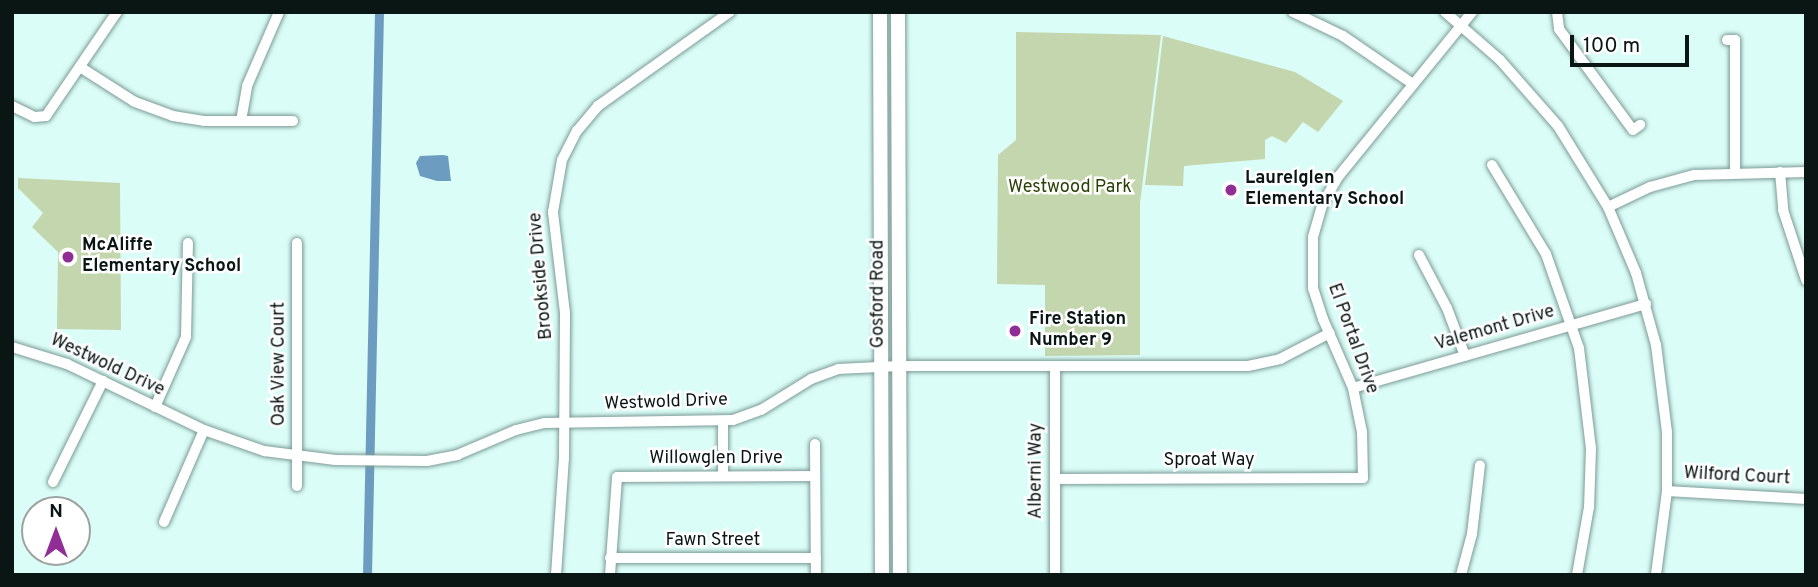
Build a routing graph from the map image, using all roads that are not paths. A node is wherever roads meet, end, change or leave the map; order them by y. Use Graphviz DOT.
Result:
graph roads {
  1 [pos="100,12"];
  2 [pos="279,12"];
  3 [pos="730,12"];
  4 [pos="880,12"];
  5 [pos="898,12"];
  6 [pos="1293,12"];
  7 [pos="1445,12"];
  8 [pos="1472,12"];
  9 [pos="1557,12"];
  10 [pos="114,16"];
  11 [pos="1462,25"];
  12 [pos="1727,40"];
  13 [pos="80,67"];
  14 [pos="1413,84"];
  15 [pos="12,106"];
  16 [pos="241,121"];
  17 [pos="293,121"];
  18 [pos="1640,125"];
  19 [pos="1492,165"];
  20 [pos="1806,172"];
  21 [pos="1735,173"];
  22 [pos="1780,173"];
  23 [pos="1608,207"];
  24 [pos="188,243"];
  25 [pos="297,243"];
  26 [pos="1419,255"];
  27 [pos="1806,280"];
  28 [pos="1646,304"];
  29 [pos="1573,325"];
  30 [pos="1330,333"];
  31 [pos="12,346"];
  32 [pos="1465,356"];
  33 [pos="898,366"];
  34 [pos="881,367"];
  35 [pos="1055,367"];
  36 [pos="103,381"];
  37 [pos="1353,388"];
  38 [pos="155,407"];
  39 [pos="723,422"];
  40 [pos="565,423"];
  41 [pos="204,430"];
  42 [pos="816,444"];
  43 [pos="297,457"];
  44 [pos="1480,465"];
  45 [pos="723,476"];
  46 [pos="816,476"];
  47 [pos="1363,478"];
  48 [pos="1055,479"];
  49 [pos="53,482"];
  50 [pos="297,486"];
  51 [pos="1667,491"];
  52 [pos="1806,499"];
  53 [pos="164,522"];
  54 [pos="610,558"];
  55 [pos="816,558"];
  56 [pos="555,575"];
  57 [pos="610,575"];
  58 [pos="816,575"];
  59 [pos="882,575"];
  60 [pos="900,575"];
  61 [pos="1055,575"];
  62 [pos="1461,575"];
  63 [pos="1577,575"];
  64 [pos="1656,575"];
  1 -- 10 [label="street"];
  2 -- 16 [label="street"];
  3 -- 40 [label="street, Brookside Drive"];
  4 -- 34 [label="main road, Gosford Road"];
  5 -- 33 [label="main road, Gosford Road"];
  6 -- 14 [label="street"];
  7 -- 11 [label="street"];
  8 -- 11 [label="street, El Portal Drive"];
  9 -- 18 [label="street"];
  10 -- 13 [label="street"];
  11 -- 14 [label="street, El Portal Drive"];
  11 -- 23 [label="street"];
  12 -- 21 [label="street"];
  13 -- 15 [label="street"];
  13 -- 16 [label="street"];
  14 -- 30 [label="street, El Portal Drive"];
  16 -- 17 [label="street"];
  19 -- 29 [label="street"];
  20 -- 22 [label="street"];
  21 -- 22 [label="street"];
  21 -- 23 [label="street"];
  22 -- 27 [label="street"];
  23 -- 28 [label="street"];
  24 -- 38 [label="street"];
  25 -- 43 [label="street, Oak View Court"];
  26 -- 32 [label="street"];
  28 -- 29 [label="street, Valemont Drive"];
  28 -- 51 [label="street"];
  29 -- 32 [label="street, Valemont Drive"];
  29 -- 63 [label="street"];
  30 -- 35 [label="street, Westwold Drive"];
  30 -- 37 [label="street, El Portal Drive"];
  31 -- 36 [label="street, Westwold Drive"];
  32 -- 37 [label="street, Valemont Drive"];
  33 -- 34 [label="street, Westwold Drive"];
  33 -- 35 [label="street, Westwold Drive"];
  33 -- 60 [label="main road, Gosford Road"];
  34 -- 39 [label="street, Westwold Drive"];
  34 -- 59 [label="main road, Gosford Road"];
  35 -- 48 [label="street, Alberni Way"];
  36 -- 38 [label="street, Westwold Drive"];
  36 -- 49 [label="street"];
  37 -- 47 [label="street, El Portal Drive"];
  38 -- 41 [label="street, Westwold Drive"];
  39 -- 40 [label="street, Westwold Drive"];
  39 -- 45 [label="street"];
  40 -- 43 [label="street, Westwold Drive"];
  40 -- 56 [label="street, Brookside Drive"];
  41 -- 43 [label="street, Westwold Drive"];
  41 -- 53 [label="street"];
  42 -- 46 [label="street"];
  43 -- 50 [label="street, Oak View Court"];
  44 -- 62 [label="street"];
  45 -- 46 [label="street, Willowglen Drive"];
  45 -- 54 [label="street, Willowglen Drive"];
  46 -- 55 [label="street"];
  47 -- 48 [label="street, Sproat Way"];
  48 -- 61 [label="street, Alberni Way"];
  51 -- 52 [label="street, Wilford Court"];
  51 -- 64 [label="street"];
  54 -- 55 [label="street, Fawn Street"];
  54 -- 57 [label="street"];
  55 -- 58 [label="street"];
}
